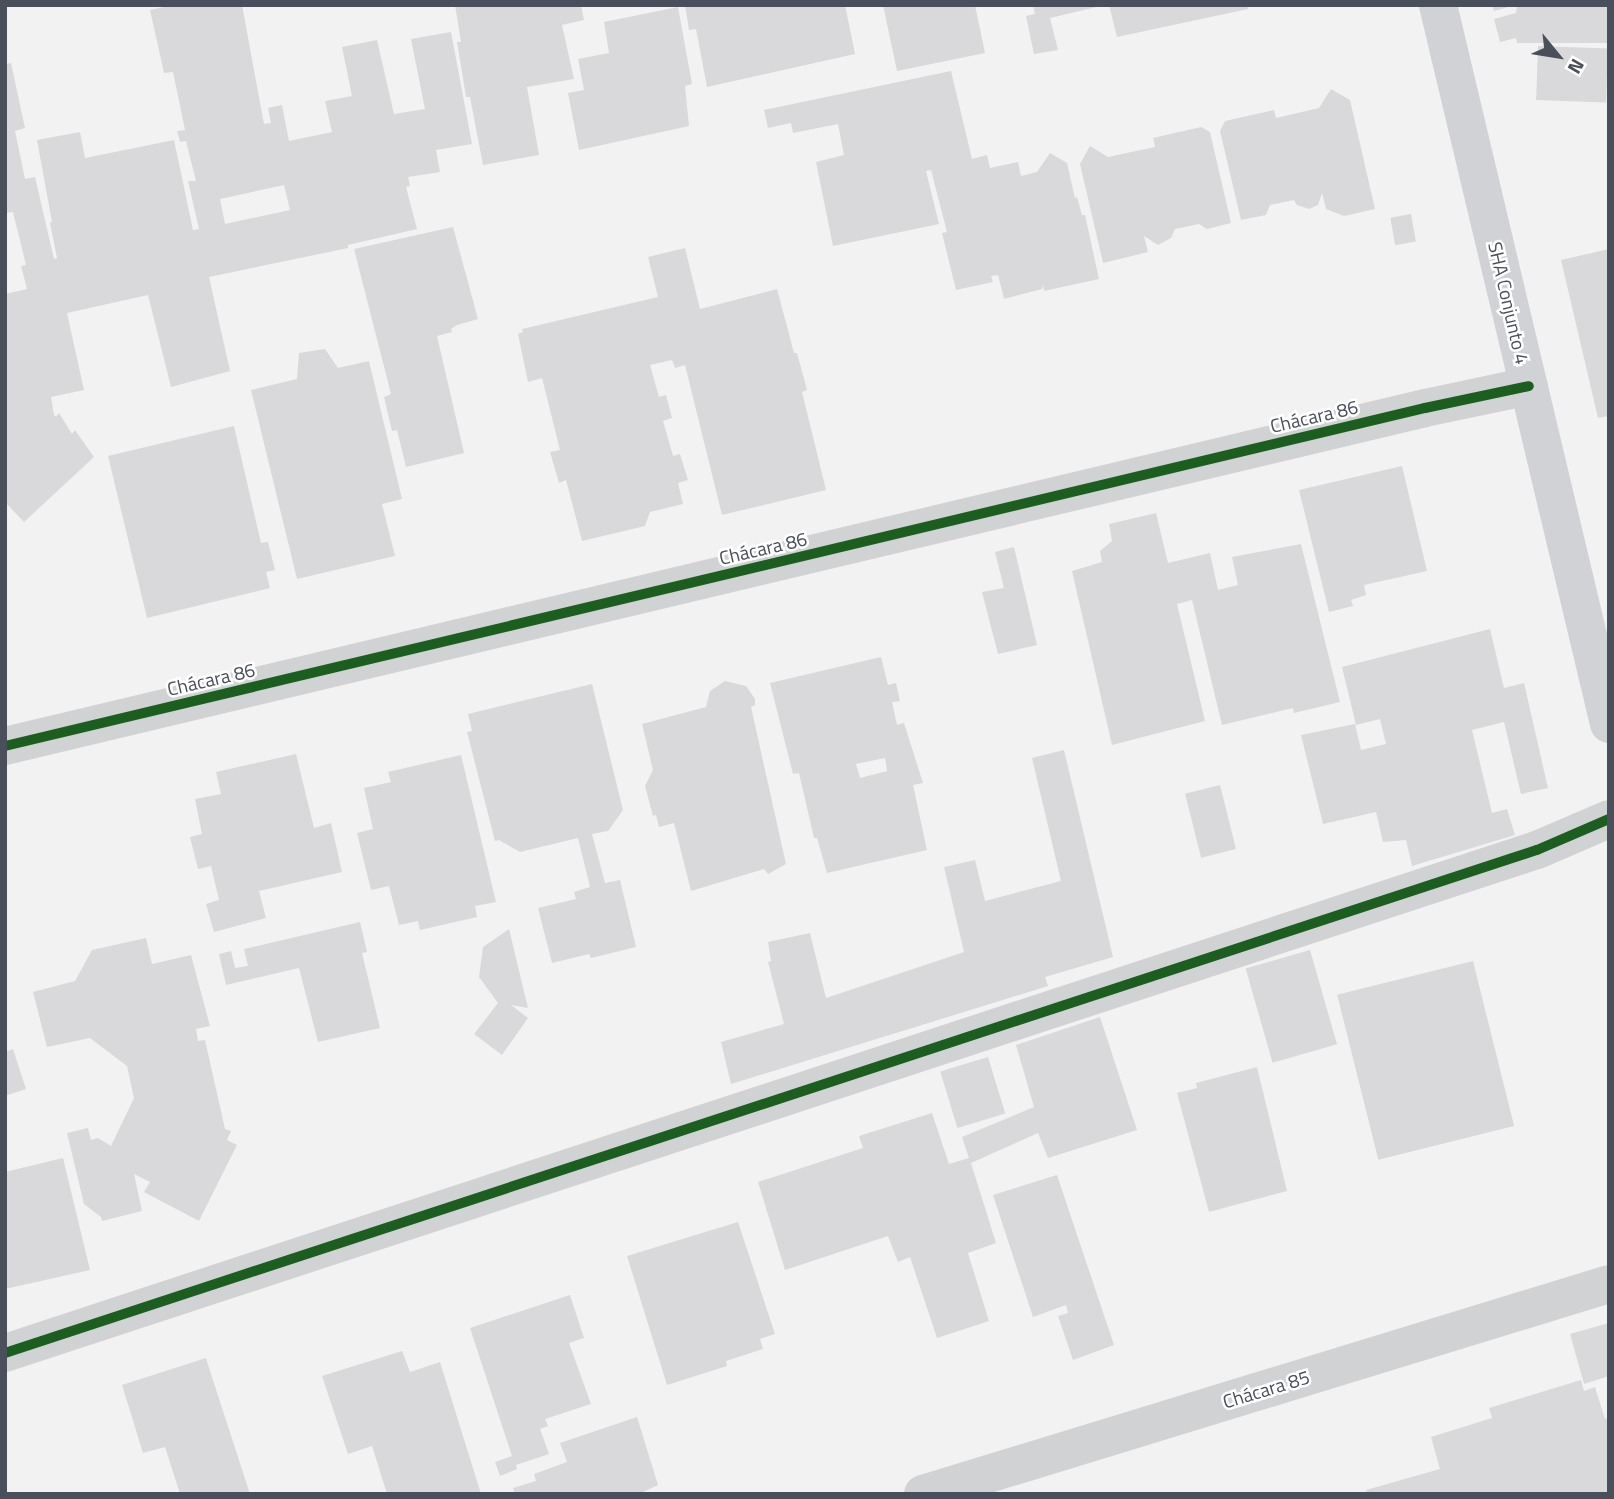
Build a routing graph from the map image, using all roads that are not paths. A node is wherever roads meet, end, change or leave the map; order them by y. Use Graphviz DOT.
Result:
graph roads {
  1 [pos="1438,5"];
  2 [pos="1529,386"];
  3 [pos="1608,717"];
  4 [pos="5,746"];
  5 [pos="1609,819"];
  6 [pos="1609,1284"];
  7 [pos="5,1353"];
  8 [pos="923,1494"];
  1 -- 2 [label="street, SHA Conjunto 4"];
  2 -- 3 [label="street, SHA Conjunto 4"];
  2 -- 4 [label="street, Chácara 86"];
  5 -- 7 [label="street"];
  6 -- 8 [label="street, Chácara 85"];
}
